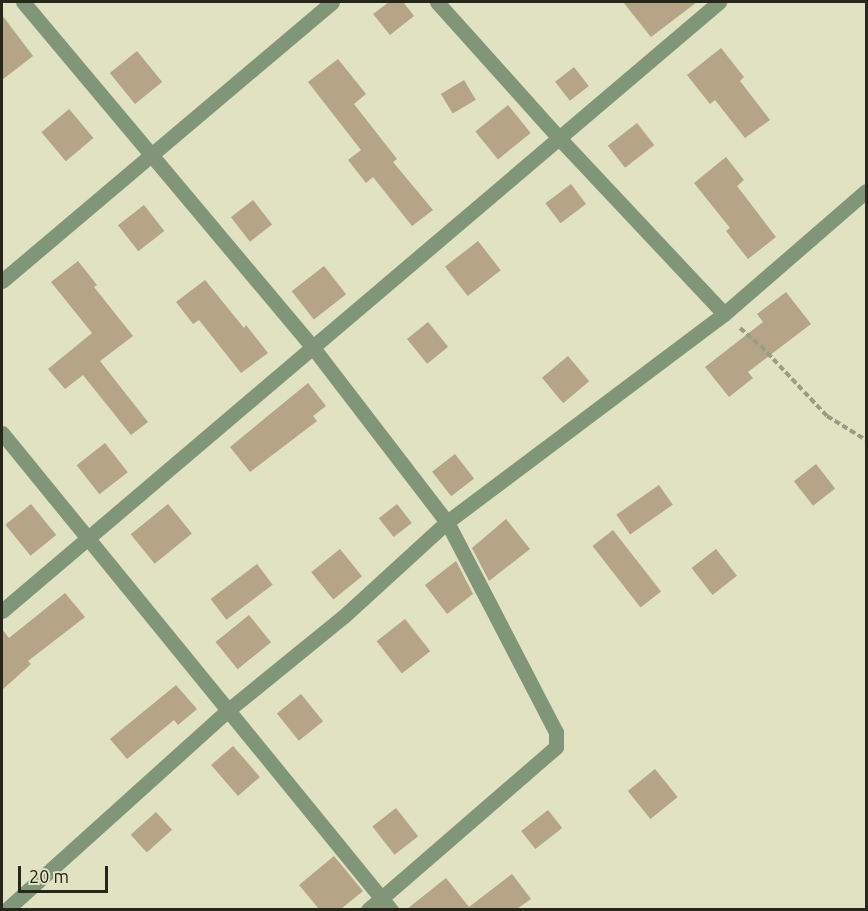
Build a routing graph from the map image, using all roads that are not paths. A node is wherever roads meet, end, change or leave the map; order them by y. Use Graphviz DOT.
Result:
graph roads {
  1 [pos="23,2"];
  2 [pos="332,2"];
  3 [pos="437,2"];
  4 [pos="719,2"];
  5 [pos="559,138"];
  6 [pos="150,156"];
  7 [pos="867,191"];
  8 [pos="2,280"];
  9 [pos="724,314"];
  10 [pos="311,345"];
  11 [pos="2,433"];
  12 [pos="447,522"];
  13 [pos="87,537"];
  14 [pos="2,611"];
  15 [pos="228,711"];
  16 [pos="387,904"];
  17 [pos="6,909"];
  18 [pos="368,909"];
  1 -- 6 [label="street"];
  2 -- 6 [label="street"];
  3 -- 5 [label="street"];
  4 -- 5 [label="street"];
  5 -- 9 [label="street"];
  5 -- 10 [label="street"];
  6 -- 8 [label="street"];
  6 -- 10 [label="street"];
  7 -- 9 [label="street"];
  9 -- 12 [label="street"];
  10 -- 12 [label="street"];
  10 -- 13 [label="street"];
  11 -- 13 [label="street"];
  12 -- 15 [label="street"];
  12 -- 16 [label="street"];
  13 -- 14 [label="street"];
  13 -- 15 [label="street"];
  15 -- 16 [label="street"];
  15 -- 17 [label="street"];
  16 -- 18 [label="street"];
}
